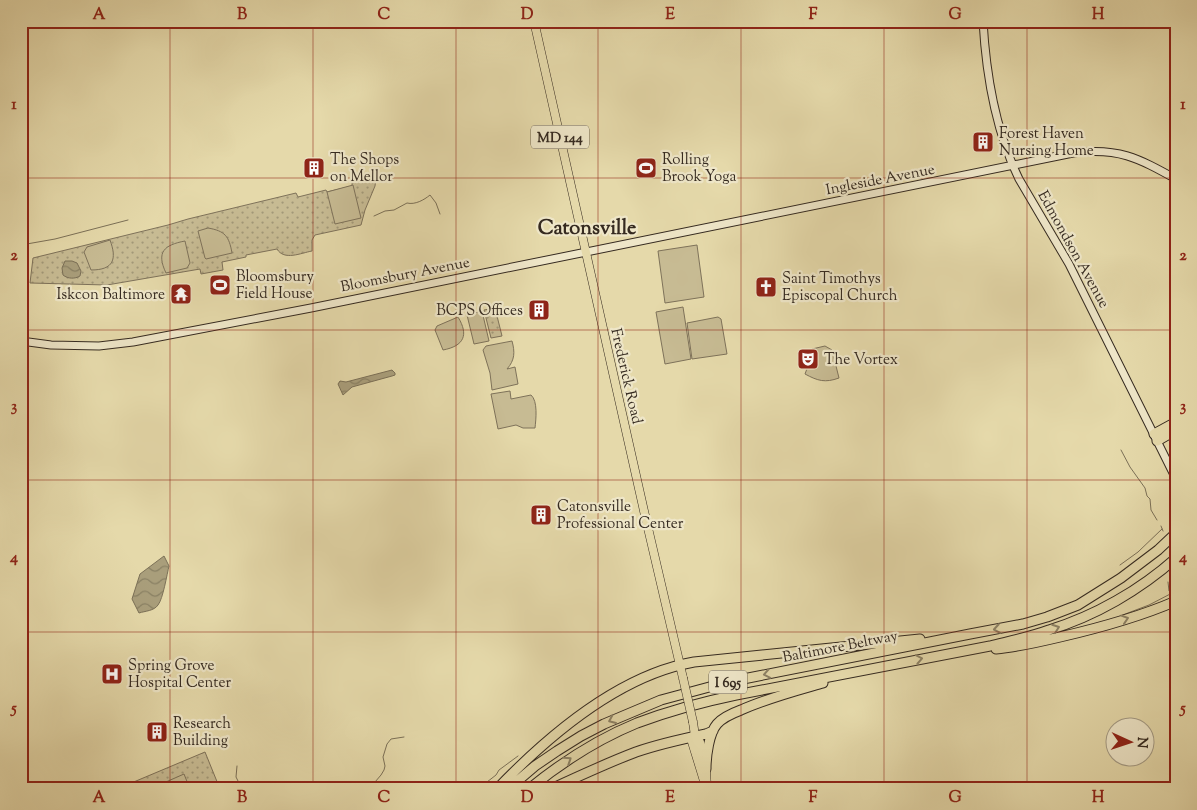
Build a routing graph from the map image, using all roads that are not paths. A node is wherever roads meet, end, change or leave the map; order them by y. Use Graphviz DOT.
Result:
graph roads {
  1 [pos="534,21"];
  2 [pos="982,21"];
  3 [pos="1012,166"];
  4 [pos="1176,179"];
  5 [pos="586,252"];
  6 [pos="21,341"];
  7 [pos="1176,422"];
  8 [pos="1176,430"];
  9 [pos="1156,437"];
  10 [pos="1176,478"];
  11 [pos="1176,533"];
  12 [pos="1176,558"];
  13 [pos="1176,601"];
  14 [pos="970,634"];
  15 [pos="941,655"];
  16 [pos="898,664"];
  17 [pos="681,665"];
  18 [pos="712,731"];
  19 [pos="695,736"];
  20 [pos="694,751"];
  21 [pos="706,768"];
  22 [pos="707,788"];
  23 [pos="497,789"];
  24 [pos="508,789"];
  25 [pos="529,789"];
  26 [pos="551,789"];
  1 -- 5 [label="main road, Frederick Road / MD 144"];
  2 -- 3 [label="main road, Edmondson Avenue"];
  3 -- 4 [label="main road, Ingleside Avenue"];
  3 -- 5 [label="main road, Ingleside Avenue"];
  3 -- 9 [label="main road, Edmondson Avenue"];
  5 -- 6 [label="main road, Bloomsbury Avenue"];
  5 -- 17 [label="main road, Frederick Road / MD 144"];
  7 -- 9 [label="highway"];
  8 -- 9 [label="highway"];
  9 -- 10 [label="main road, Edmondson Avenue"];
  11 -- 14 [label="highway, Baltimore Beltway / I 695, one-way"];
  15 -- 12 [label="highway, Baltimore Beltway / I 695, one-way"];
  15 -- 13 [label="highway, one-way"];
  14 -- 17 [label="highway"];
  14 -- 24 [label="highway, Baltimore Beltway / I 695, one-way"];
  16 -- 15 [label="highway, Baltimore Beltway / I 695, one-way"];
  16 -- 18 [label="highway"];
  25 -- 16 [label="highway, Baltimore Beltway / I 695, one-way"];
  17 -- 19 [label="main road, Frederick Road / MD 144, bridge"];
  17 -- 23 [label="highway"];
  18 -- 19 [label="highway"];
  18 -- 21 [label="highway"];
  19 -- 20 [label="main road, Frederick Road / MD 144"];
  19 -- 21 [label="main road, Frederick Road / MD 144"];
  19 -- 26 [label="highway"];
  20 -- 21 [label="main road"];
  20 -- 22 [label="main road, Frederick Road / MD 144"];
  21 -- 22 [label="main road, Frederick Road / MD 144"];
}
